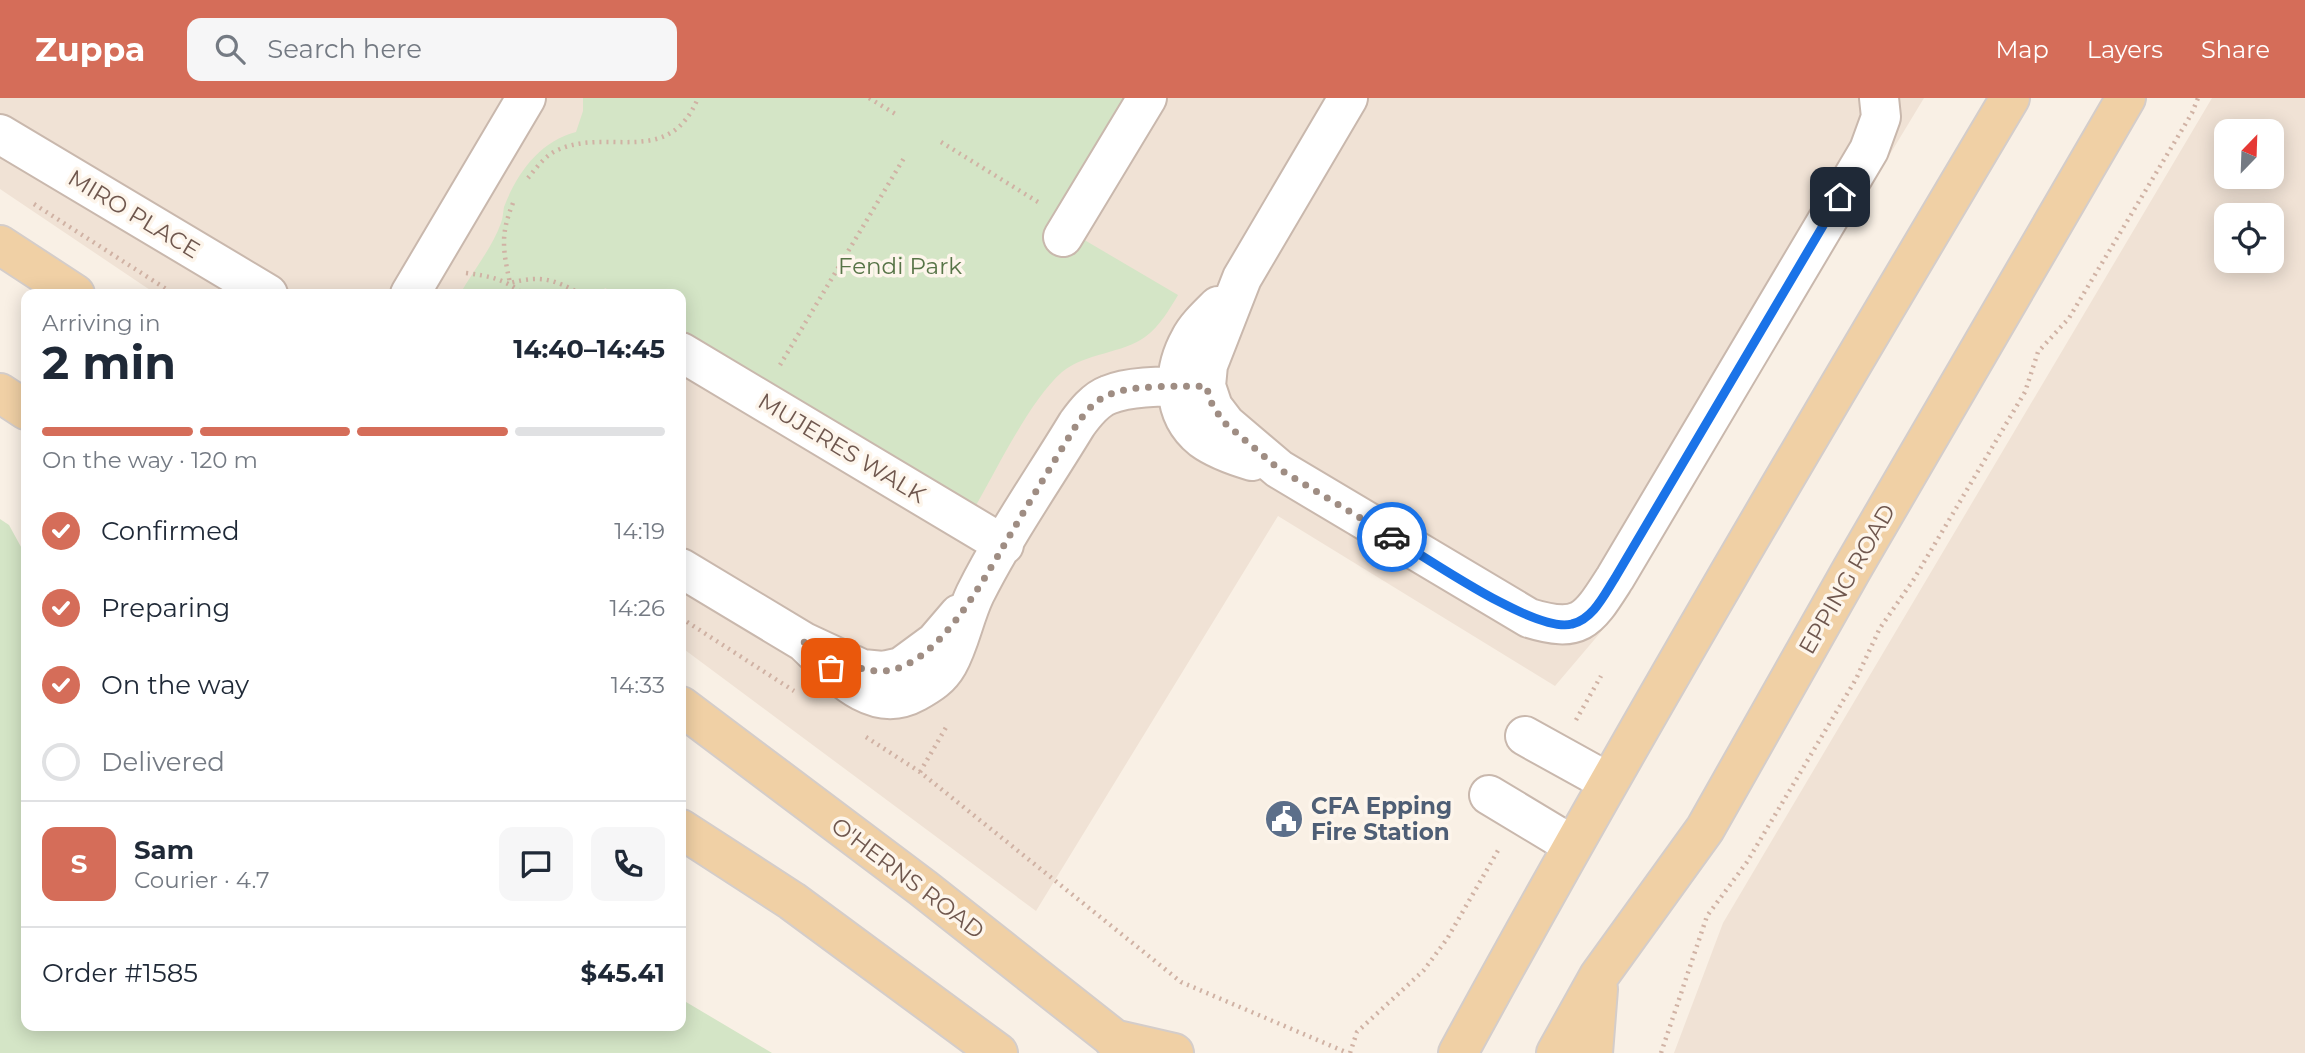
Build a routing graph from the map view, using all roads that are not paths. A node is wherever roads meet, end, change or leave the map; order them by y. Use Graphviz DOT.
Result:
graph roads {
  1 [pos="526,98"];
  2 [pos="1147,98"];
  3 [pos="1348,98"];
  4 [pos="1879,98"];
  5 [pos="2010,98"];
  6 [pos="2126,98"];
  7 [pos="0,134"];
  8 [pos="1067,230"];
  9 [pos="0,245"];
  10 [pos="416,284"];
  11 [pos="67,289"];
  12 [pos="260,289"];
  13 [pos="686,355"];
  14 [pos="1191,387"];
  15 [pos="0,393"];
  16 [pos="21,407"];
  17 [pos="1004,545"];
  18 [pos="686,571"];
  19 [pos="686,710"];
  20 [pos="1540,744"];
  21 [pos="1608,782"];
  22 [pos="1505,804"];
  23 [pos="686,832"];
  24 [pos="1572,845"];
  25 [pos="1598,976"];
  26 [pos="1123,1046"];
  27 [pos="998,1053"];
  28 [pos="1174,1053"];
  29 [pos="1458,1053"];
  30 [pos="1556,1053"];
  31 [pos="1593,1053"];
  1 -- 10 [label="street"];
  2 -- 8 [label="street"];
  3 -- 14 [label="street"];
  4 -- 14 [label="street"];
  5 -- 21 [label="main road"];
  6 -- 25 [label="main road, EPPING ROAD"];
  7 -- 12 [label="street, MIRO PLACE"];
  9 -- 11 [label="main road"];
  13 -- 17 [label="street, MUJERES WALK"];
  14 -- 17 [label="street"];
  15 -- 16 [label="main road"];
  17 -- 18 [label="street"];
  19 -- 26 [label="main road, O'HERNS ROAD"];
  20 -- 21 [label="street"];
  21 -- 24 [label="main road"];
  22 -- 24 [label="street"];
  23 -- 27 [label="main road"];
  24 -- 29 [label="main road"];
  25 -- 30 [label="main road, EPPING ROAD"];
  25 -- 31 [label="main road"];
  26 -- 28 [label="main road"];
}
